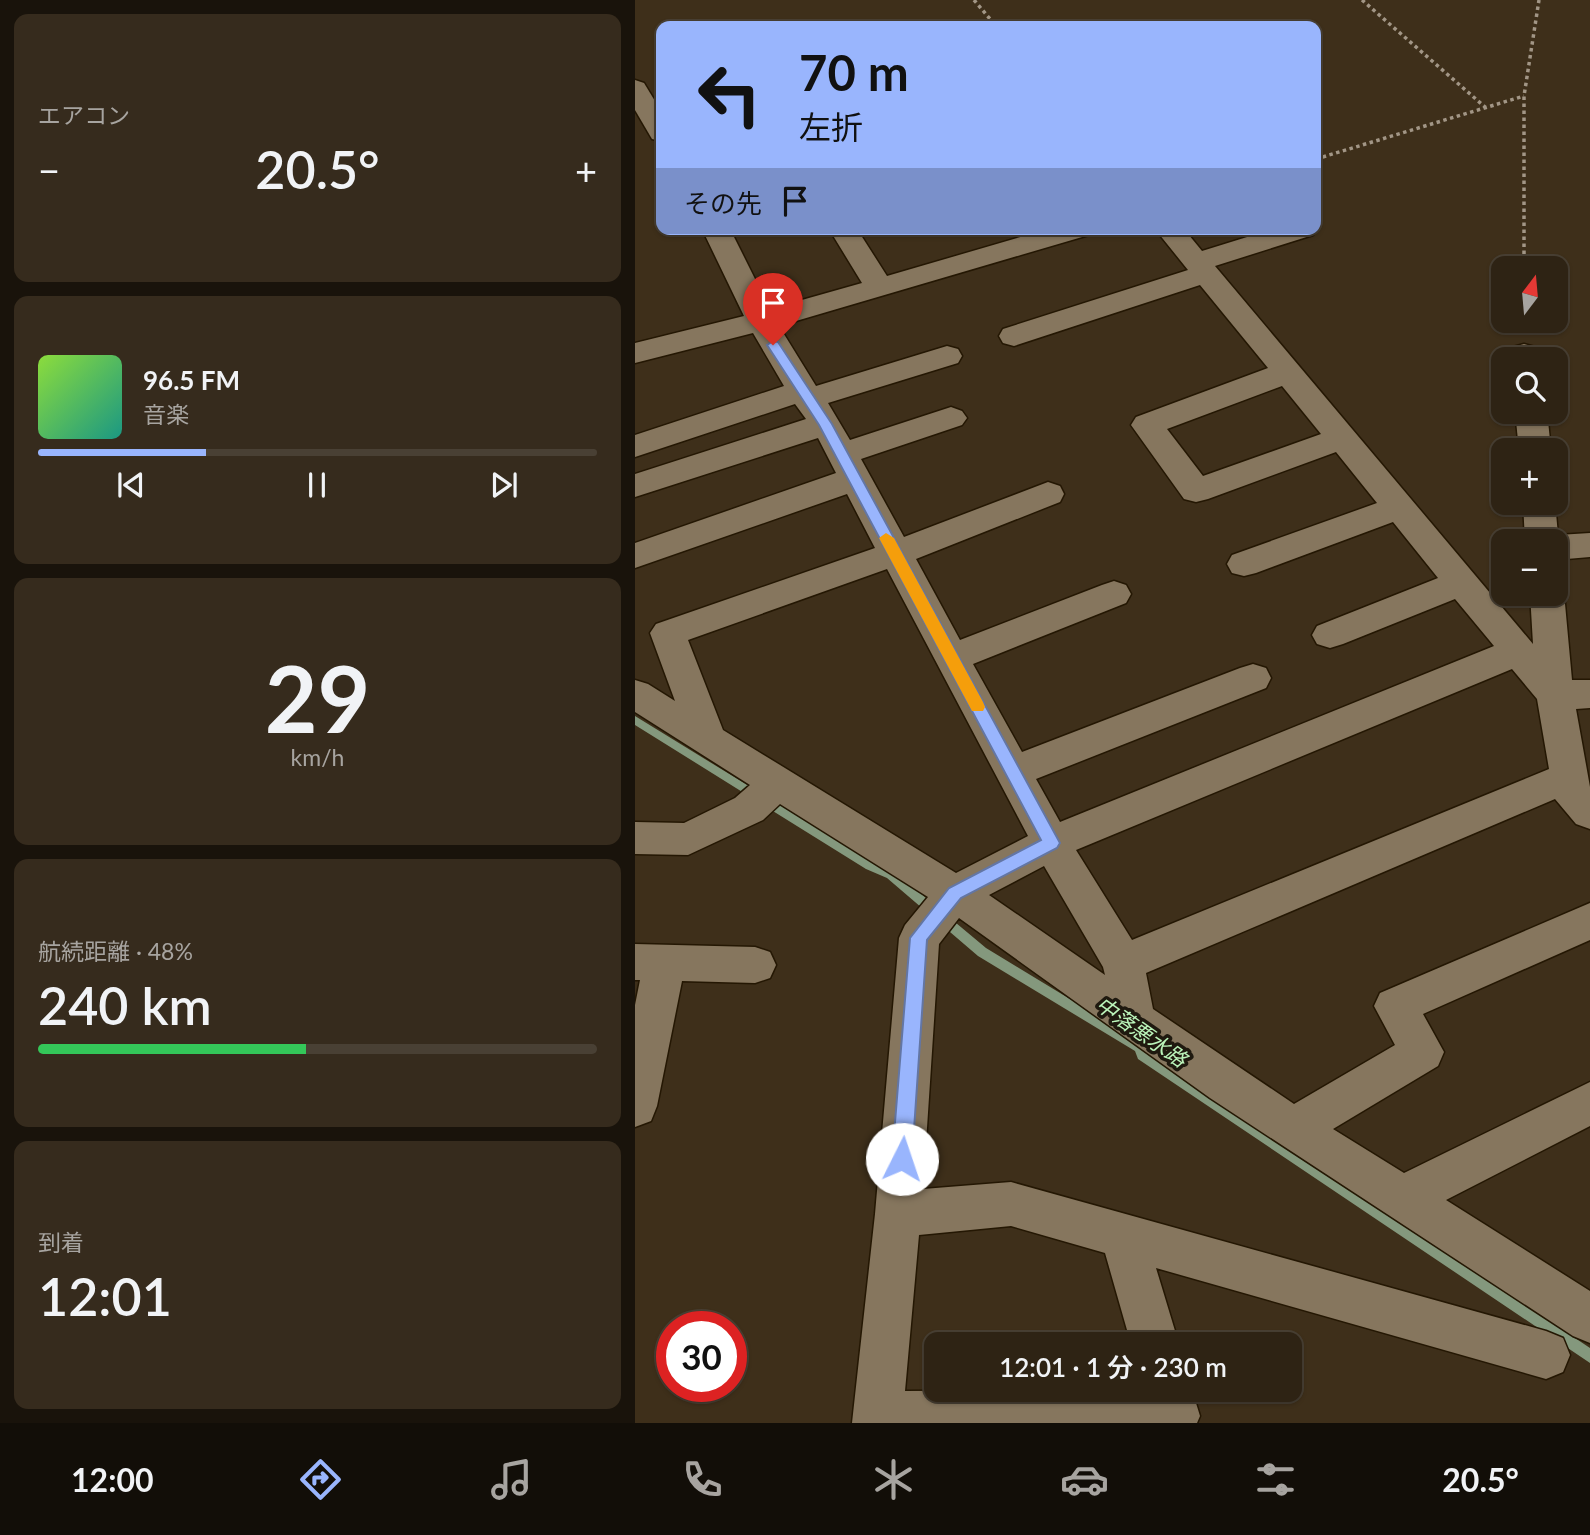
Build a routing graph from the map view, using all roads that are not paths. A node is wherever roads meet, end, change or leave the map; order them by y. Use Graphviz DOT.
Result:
graph roads {
  1 [pos="635,88"];
  2 [pos="656,124"];
  3 [pos="720,235"];
  4 [pos="847,235"];
  5 [pos="1059,235"];
  6 [pos="1174,235"];
  7 [pos="1287,235"];
  8 [pos="1201,268"];
  9 [pos="880,288"];
  10 [pos="759,322"];
  11 [pos="1014,336"];
  12 [pos="635,353"];
  13 [pos="947,356"];
  14 [pos="1288,372"];
  15 [pos="951,418"];
  16 [pos="826,429"];
  17 [pos="1342,438"];
  18 [pos="636,446"];
  19 [pos="635,486"];
  20 [pos="1048,495"];
  21 [pos="1400,507"];
  22 [pos="1590,545"];
  23 [pos="1568,547"];
  24 [pos="894,554"];
  25 [pos="635,556"];
  26 [pos="1244,564"];
  27 [pos="1462,582"];
  28 [pos="1114,594"];
  29 [pos="1550,606"];
  30 [pos="1330,635"];
  31 [pos="1519,651"];
  32 [pos="951,658"];
  33 [pos="1253,678"];
  34 [pos="635,694"];
  35 [pos="1573,694"];
  36 [pos="709,741"];
  37 [pos="1012,772"];
  38 [pos="1569,777"];
  39 [pos="767,793"];
  40 [pos="1590,813"];
  41 [pos="635,838"];
  42 [pos="1051,843"];
  43 [pos="943,907"];
  44 [pos="1590,921"];
  45 [pos="650,962"];
  46 [pos="1123,963"];
  47 [pos="755,965"];
  48 [pos="1134,1021"];
  49 [pos="1590,1104"];
  50 [pos="635,1106"];
  51 [pos="1294,1128"];
  52 [pos="1404,1197"];
  53 [pos="898,1214"];
  54 [pos="1123,1235"];
  55 [pos="1590,1319"];
  56 [pos="1151,1332"];
  57 [pos="1546,1355"];
  58 [pos="1171,1402"];
  59 [pos="877,1419"];
  1 -- 2 [label="street"];
  3 -- 10 [label="street"];
  4 -- 9 [label="street"];
  5 -- 9 [label="street"];
  6 -- 8 [label="street"];
  7 -- 8 [label="street"];
  8 -- 11 [label="street"];
  8 -- 14 [label="street"];
  9 -- 10 [label="street"];
  10 -- 12 [label="street"];
  10 -- 16 [label="street"];
  13 -- 16 [label="street"];
  14 -- 17 [label="street"];
  14 -- 17 [label="street"];
  15 -- 16 [label="street"];
  16 -- 18 [label="street"];
  16 -- 19 [label="street"];
  16 -- 24 [label="street"];
  16 -- 25 [label="street"];
  17 -- 21 [label="street"];
  20 -- 24 [label="street"];
  21 -- 26 [label="street"];
  21 -- 27 [label="street"];
  22 -- 23 [label="street"];
  24 -- 32 [label="street"];
  24 -- 36 [label="street"];
  27 -- 30 [label="street"];
  27 -- 31 [label="street"];
  28 -- 32 [label="street"];
  29 -- 35 [label="street"];
  31 -- 35 [label="street"];
  31 -- 42 [label="street"];
  32 -- 37 [label="street"];
  33 -- 37 [label="street"];
  34 -- 36 [label="street"];
  35 -- 38 [label="street"];
  36 -- 39 [label="street"];
  37 -- 42 [label="street"];
  38 -- 40 [label="street"];
  38 -- 46 [label="street"];
  39 -- 41 [label="street"];
  39 -- 43 [label="street"];
  42 -- 43 [label="street"];
  42 -- 46 [label="street"];
  43 -- 48 [label="street"];
  43 -- 53 [label="street"];
  44 -- 51 [label="street"];
  45 -- 47 [label="street"];
  45 -- 50 [label="street"];
  46 -- 48 [label="street"];
  48 -- 51 [label="street"];
  49 -- 52 [label="street"];
  51 -- 52 [label="street"];
  52 -- 55 [label="street"];
  53 -- 54 [label="street"];
  53 -- 59 [label="street"];
  54 -- 56 [label="street"];
  54 -- 57 [label="street"];
  58 -- 59 [label="street"];
}
